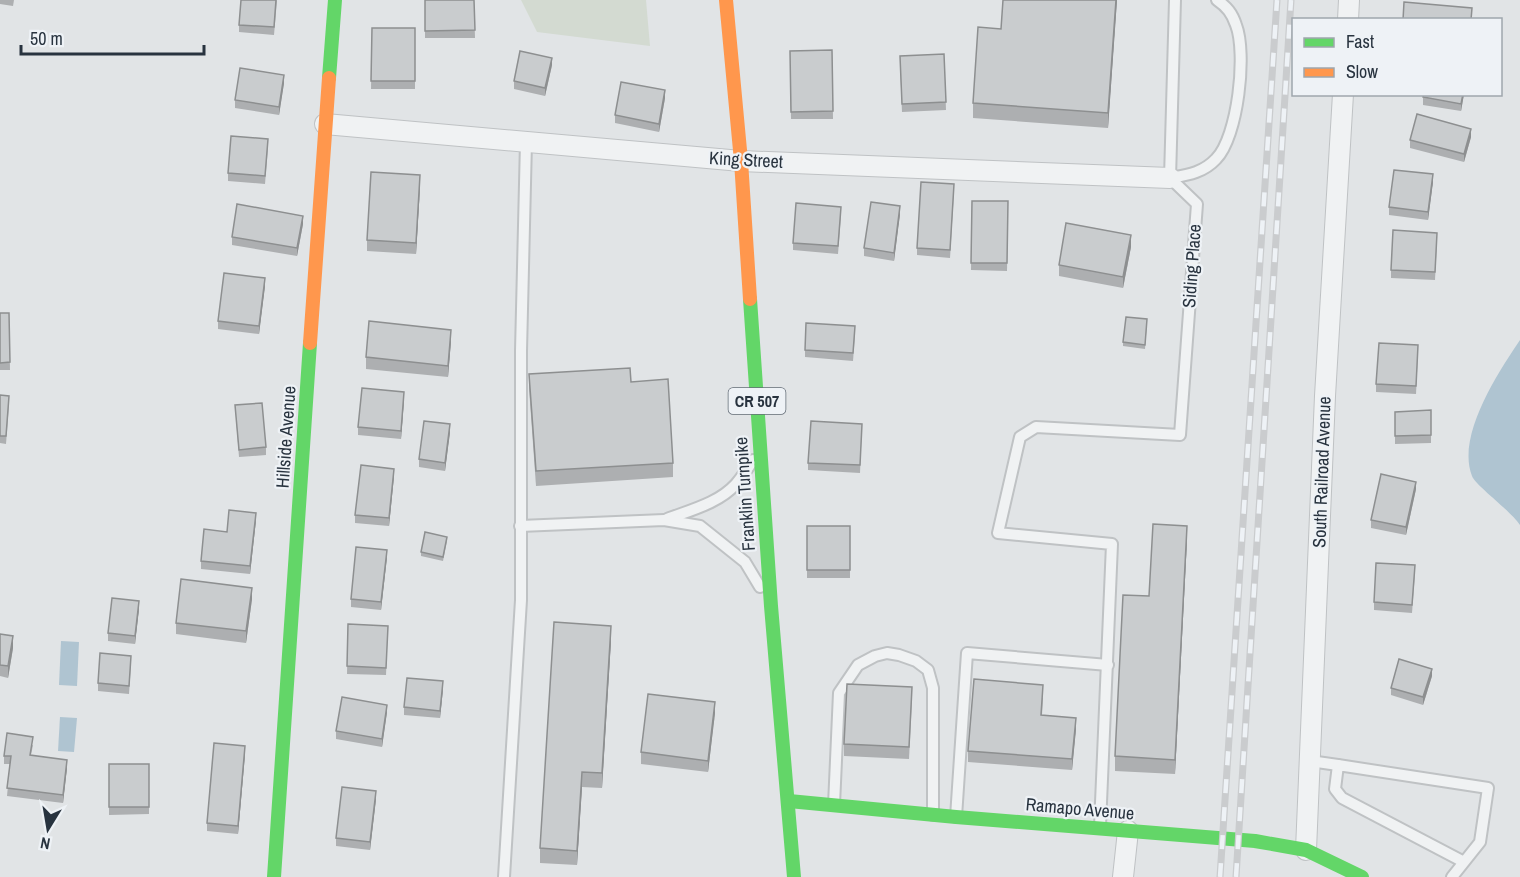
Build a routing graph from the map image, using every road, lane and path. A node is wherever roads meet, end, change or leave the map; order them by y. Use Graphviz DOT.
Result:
graph roads {
  1 [pos="335,0"];
  2 [pos="726,0"];
  3 [pos="1175,0"];
  4 [pos="1217,0"];
  5 [pos="1349,0"];
  6 [pos="1348,18"];
  7 [pos="1343,96"];
  8 [pos="324,124"];
  9 [pos="526,142"];
  10 [pos="741,161"];
  11 [pos="1170,178"];
  12 [pos="761,449"];
  13 [pos="664,520"];
  14 [pos="520,526"];
  15 [pos="771,606"];
  16 [pos="1108,665"];
  17 [pos="1310,761"];
  18 [pos="1338,765"];
  19 [pos="789,801"];
  20 [pos="834,806"];
  21 [pos="933,815"];
  22 [pos="956,817"];
  23 [pos="1100,830"];
  24 [pos="1128,831"];
  25 [pos="1306,850"];
  26 [pos="1464,862"];
  27 [pos="1341,871"];
  28 [pos="274,877"];
  29 [pos="504,877"];
  30 [pos="794,877"];
  31 [pos="1123,877"];
  32 [pos="1362,877"];
  33 [pos="1452,877"];
  1 -- 8 [label="street, Hillside Avenue"];
  2 -- 10 [label="street, Franklin Turnpike / CR 507"];
  3 -- 11 [label="lane"];
  4 -- 11 [label="lane"];
  5 -- 6 [label="street"];
  7 -- 17 [label="street, South Railroad Avenue"];
  8 -- 9 [label="street, King Street"];
  8 -- 28 [label="street, Hillside Avenue"];
  9 -- 10 [label="street, King Street"];
  9 -- 14 [label="lane"];
  10 -- 11 [label="street, King Street"];
  10 -- 12 [label="street, Franklin Turnpike / CR 507"];
  11 -- 16 [label="lane, Siding Place"];
  12 -- 13 [label="lane"];
  12 -- 15 [label="street, Franklin Turnpike / CR 507"];
  13 -- 14 [label="lane"];
  13 -- 15 [label="lane"];
  14 -- 29 [label="lane"];
  15 -- 19 [label="street, Franklin Turnpike / CR 507"];
  16 -- 22 [label="lane"];
  16 -- 23 [label="lane"];
  17 -- 18 [label="lane"];
  17 -- 25 [label="street, South Railroad Avenue"];
  18 -- 26 [label="lane"];
  18 -- 26 [label="lane"];
  19 -- 20 [label="street, Ramapo Avenue"];
  19 -- 30 [label="street, Franklin Turnpike / CR 507"];
  20 -- 21 [label="street, Ramapo Avenue"];
  20 -- 21 [label="lane"];
  21 -- 22 [label="street, Ramapo Avenue"];
  22 -- 23 [label="street, Ramapo Avenue"];
  23 -- 24 [label="street, Ramapo Avenue"];
  24 -- 25 [label="street, Ramapo Avenue"];
  24 -- 31 [label="street"];
  25 -- 27 [label="street, Ramapo Avenue"];
  26 -- 33 [label="lane"];
  27 -- 32 [label="street, Ramapo Avenue"];
}
